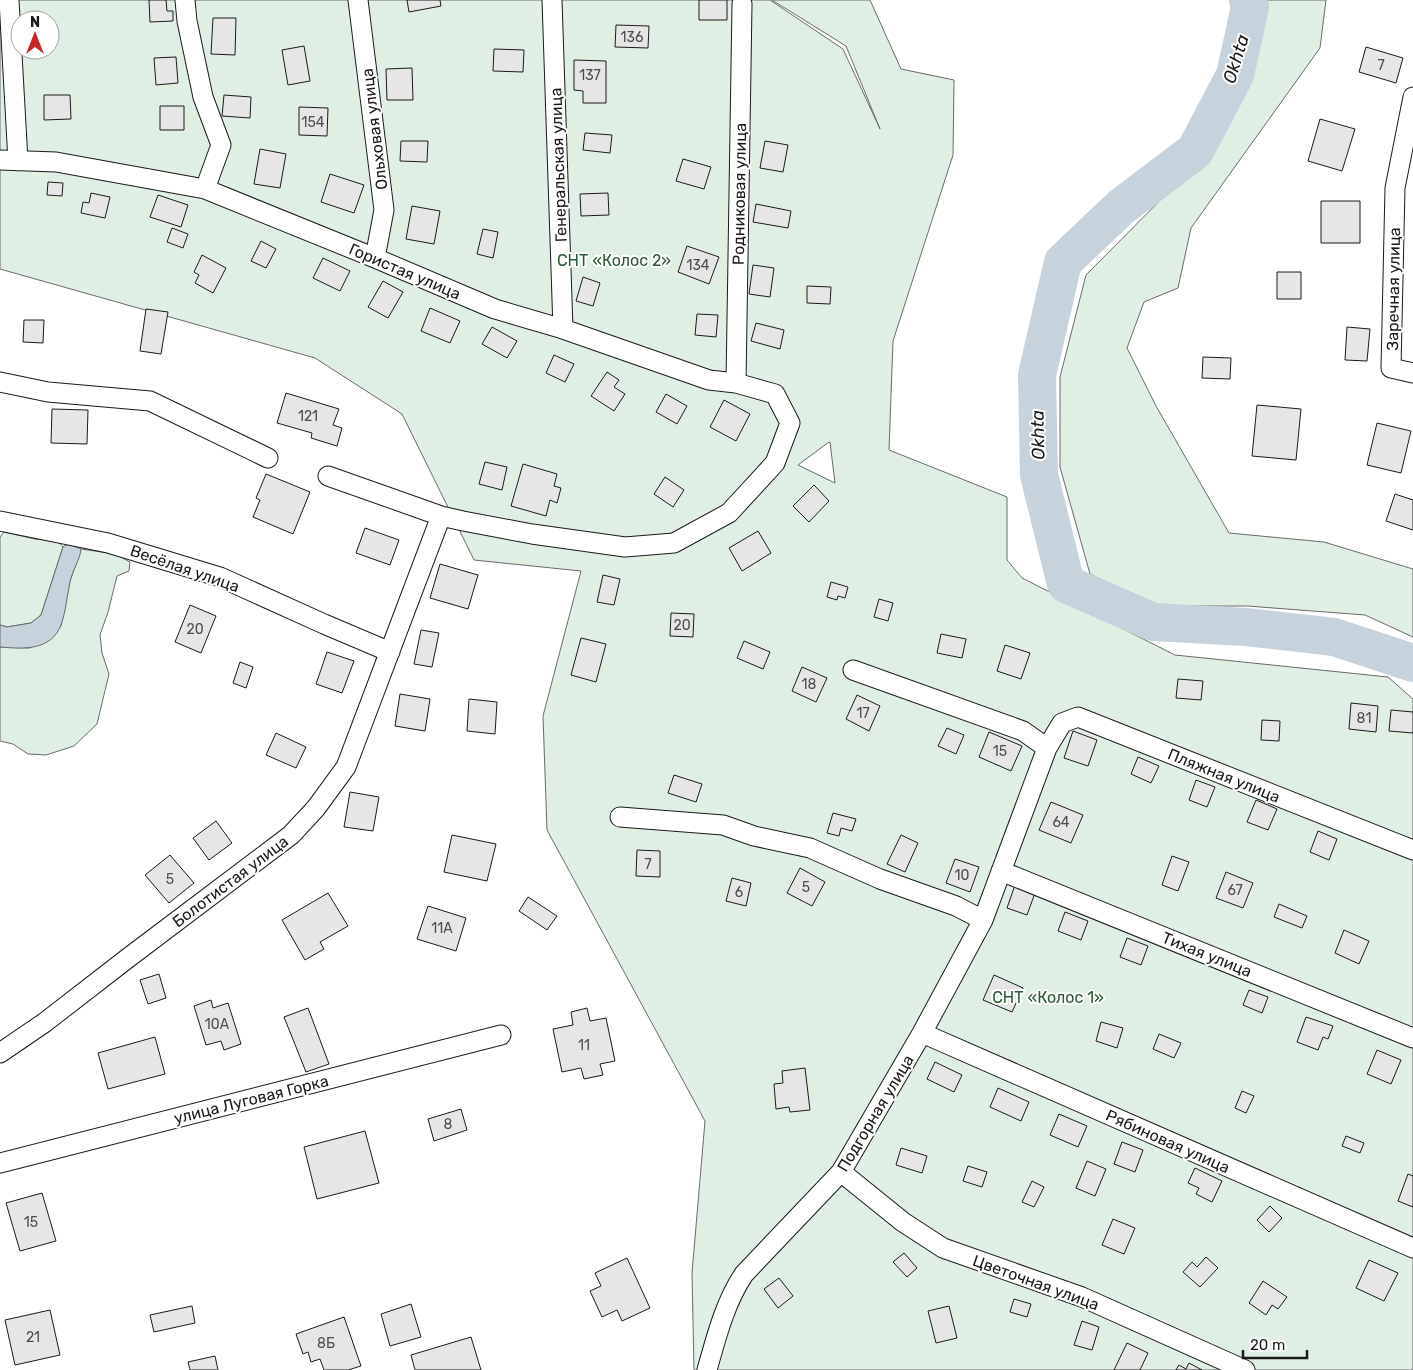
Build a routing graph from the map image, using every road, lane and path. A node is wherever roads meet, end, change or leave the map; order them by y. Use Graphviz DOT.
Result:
graph roads {
  1 [pos="9,0"];
  2 [pos="184,0"];
  3 [pos="358,0"];
  4 [pos="552,0"];
  5 [pos="742,4"];
  6 [pos="1413,97"];
  7 [pos="9,161"];
  8 [pos="205,189"];
  9 [pos="375,258"];
  10 [pos="563,329"];
  11 [pos="1413,373"];
  12 [pos="0,382"];
  13 [pos="736,383"];
  14 [pos="268,458"];
  15 [pos="328,476"];
  16 [pos="442,516"];
  17 [pos="0,521"];
  18 [pos="390,652"];
  19 [pos="853,670"];
  20 [pos="1047,748"];
  21 [pos="620,817"];
  22 [pos="1413,850"];
  23 [pos="1001,871"];
  24 [pos="983,920"];
  25 [pos="922,1033"];
  26 [pos="501,1035"];
  27 [pos="1413,1038"];
  28 [pos="0,1053"];
  29 [pos="0,1163"];
  30 [pos="841,1172"];
  31 [pos="1413,1248"];
  32 [pos="707,1370"];
  33 [pos="1245,1370"];
  1 -- 7 [label="street"];
  2 -- 8 [label="street"];
  3 -- 9 [label="street, Ольховая улица"];
  4 -- 10 [label="street, Генеральская улица"];
  5 -- 13 [label="street, Родниковая улица"];
  6 -- 11 [label="street, Заречная улица"];
  7 -- 8 [label="street, Гористая улица"];
  8 -- 9 [label="street, Гористая улица"];
  9 -- 10 [label="street, Гористая улица"];
  10 -- 13 [label="street, Гористая улица"];
  12 -- 14 [label="street"];
  13 -- 16 [label="street, Гористая улица"];
  15 -- 16 [label="street"];
  16 -- 18 [label="street, Болотистая улица"];
  17 -- 18 [label="street, Весёлая улица"];
  18 -- 28 [label="street, Болотистая улица"];
  19 -- 20 [label="street"];
  20 -- 22 [label="street, Пляжная улица"];
  20 -- 23 [label="street, Подгорная улица"];
  21 -- 24 [label="street"];
  23 -- 24 [label="street, Подгорная улица"];
  23 -- 27 [label="street, Тихая улица"];
  24 -- 25 [label="street, Подгорная улица"];
  25 -- 30 [label="street, Подгорная улица"];
  25 -- 31 [label="street, Рябиновая улица"];
  26 -- 29 [label="street, улица Луговая Горка"];
  30 -- 32 [label="street, Подгорная улица"];
  30 -- 33 [label="street, Цветочная улица"];
}
